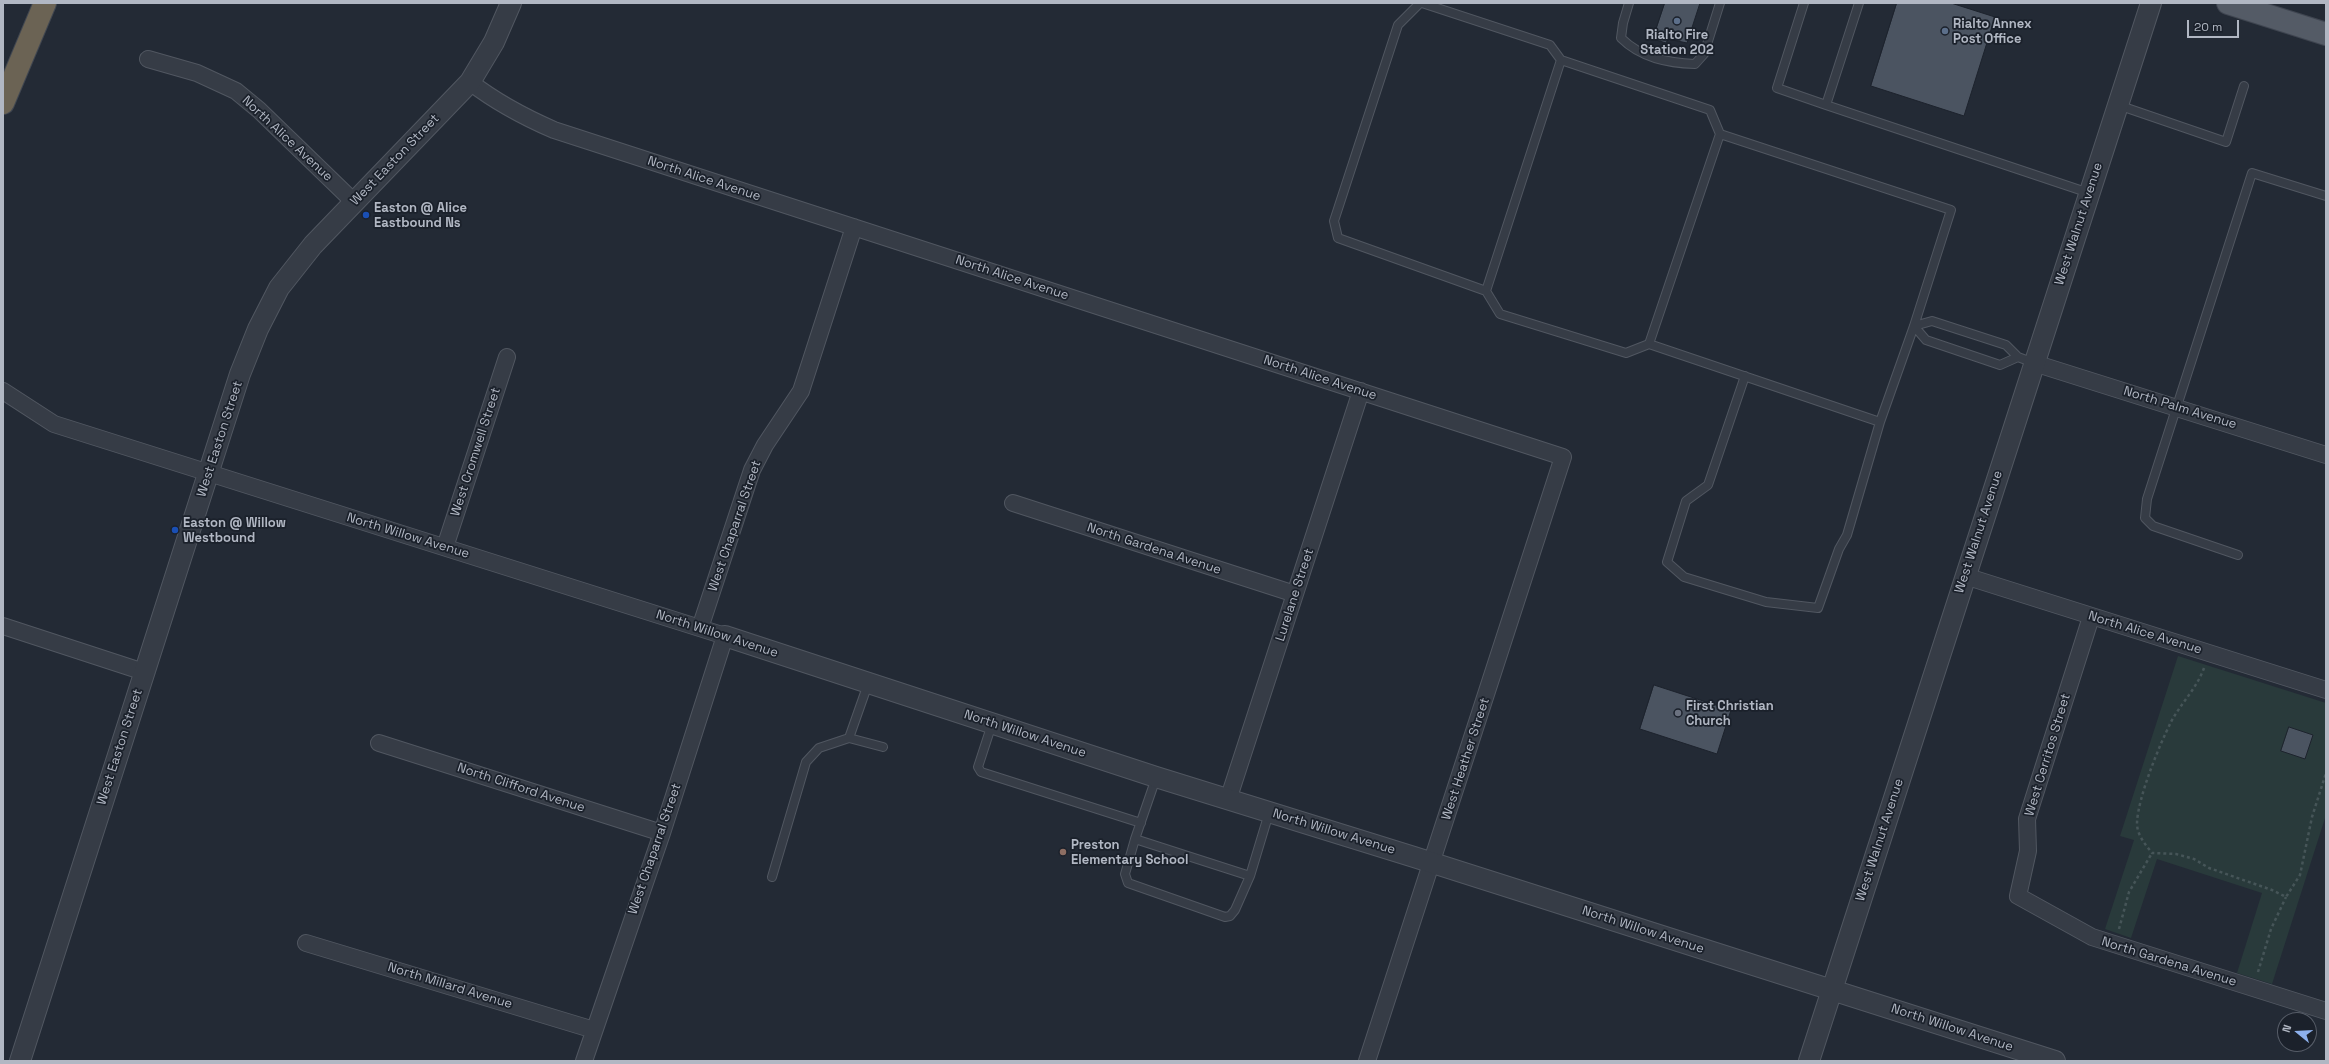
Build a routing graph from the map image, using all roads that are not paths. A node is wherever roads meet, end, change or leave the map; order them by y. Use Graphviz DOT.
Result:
graph roads {
  1 [pos="45,3"];
  2 [pos="510,3"];
  3 [pos="1421,3"];
  4 [pos="1629,3"];
  5 [pos="1720,3"];
  6 [pos="1804,3"];
  7 [pos="1859,3"];
  8 [pos="2151,3"];
  9 [pos="2228,3"];
  10 [pos="2326,34"];
  11 [pos="148,59"];
  12 [pos="1561,60"];
  13 [pos="470,82"];
  14 [pos="2244,86"];
  15 [pos="3,103"];
  16 [pos="1826,105"];
  17 [pos="2117,105"];
  18 [pos="1720,134"];
  19 [pos="2089,193"];
  20 [pos="2326,196"];
  21 [pos="354,202"];
  22 [pos="854,227"];
  23 [pos="1486,291"];
  24 [pos="1914,326"];
  25 [pos="1649,344"];
  26 [pos="507,357"];
  27 [pos="2026,360"];
  28 [pos="1745,376"];
  29 [pos="3,391"];
  30 [pos="1361,391"];
  31 [pos="2177,407"];
  32 [pos="1880,422"];
  33 [pos="2326,455"];
  34 [pos="1563,457"];
  35 [pos="209,475"];
  36 [pos="1013,503"];
  37 [pos="445,547"];
  38 [pos="2238,555"];
  39 [pos="1965,576"];
  40 [pos="1295,594"];
  41 [pos="2091,617"];
  42 [pos="3,626"];
  43 [pos="700,628"];
  44 [pos="724,636"];
  45 [pos="144,672"];
  46 [pos="868,684"];
  47 [pos="2326,690"];
  48 [pos="992,723"];
  49 [pos="849,738"];
  50 [pos="379,743"];
  51 [pos="883,747"];
  52 [pos="1156,777"];
  53 [pos="1228,800"];
  54 [pos="1269,813"];
  55 [pos="1141,823"];
  56 [pos="662,833"];
  57 [pos="1135,839"];
  58 [pos="1433,863"];
  59 [pos="1250,876"];
  60 [pos="772,877"];
  61 [pos="2018,896"];
  62 [pos="306,943"];
  63 [pos="1832,990"];
  64 [pos="2326,1011"];
  65 [pos="594,1030"];
  66 [pos="20,1061"];
  67 [pos="584,1061"];
  68 [pos="1367,1061"];
  69 [pos="1809,1061"];
  70 [pos="2055,1061"];
  1 -- 15 [label="highway"];
  2 -- 13 [label="street, West Easton Street"];
  3 -- 12 [label="lane"];
  3 -- 23 [label="lane"];
  4 -- 5 [label="lane"];
  6 -- 16 [label="lane"];
  7 -- 16 [label="lane"];
  8 -- 17 [label="street, West Walnut Avenue"];
  9 -- 10 [label="main road"];
  11 -- 21 [label="street, North Alice Avenue"];
  12 -- 18 [label="lane"];
  12 -- 23 [label="lane"];
  13 -- 21 [label="street, West Easton Street"];
  13 -- 22 [label="street, North Alice Avenue"];
  14 -- 17 [label="lane"];
  16 -- 19 [label="lane"];
  17 -- 19 [label="street, West Walnut Avenue"];
  18 -- 24 [label="lane"];
  18 -- 25 [label="lane"];
  19 -- 27 [label="street, West Walnut Avenue"];
  20 -- 31 [label="lane"];
  21 -- 35 [label="street, West Easton Street"];
  22 -- 30 [label="street, North Alice Avenue"];
  22 -- 43 [label="street, West Chaparral Street"];
  23 -- 25 [label="lane"];
  24 -- 27 [label="lane"];
  24 -- 27 [label="lane"];
  24 -- 32 [label="lane"];
  25 -- 28 [label="lane"];
  26 -- 37 [label="street, West Cromwell Street"];
  27 -- 31 [label="street, North Palm Avenue"];
  27 -- 39 [label="street, West Walnut Avenue"];
  28 -- 32 [label="lane"];
  28 -- 32 [label="lane"];
  29 -- 35 [label="street, North Willow Avenue"];
  30 -- 34 [label="street, North Alice Avenue"];
  30 -- 40 [label="street, Lurelane Street"];
  31 -- 33 [label="street, North Palm Avenue"];
  31 -- 38 [label="lane"];
  34 -- 58 [label="street, West Heather Street"];
  35 -- 37 [label="street, North Willow Avenue"];
  35 -- 45 [label="street, West Easton Street"];
  36 -- 40 [label="street, North Gardena Avenue"];
  37 -- 43 [label="street, North Willow Avenue"];
  39 -- 41 [label="street, North Alice Avenue"];
  39 -- 63 [label="street, West Walnut Avenue"];
  40 -- 53 [label="street, Lurelane Street"];
  41 -- 47 [label="street, North Alice Avenue"];
  41 -- 61 [label="street, West Cerritos Street"];
  42 -- 45 [label="street"];
  43 -- 44 [label="street, North Willow Avenue"];
  44 -- 46 [label="street, North Willow Avenue"];
  44 -- 56 [label="street, West Chaparral Street"];
  45 -- 66 [label="street, West Easton Street"];
  46 -- 48 [label="street, North Willow Avenue"];
  46 -- 49 [label="lane"];
  48 -- 52 [label="street, North Willow Avenue"];
  48 -- 55 [label="lane"];
  49 -- 51 [label="lane"];
  49 -- 60 [label="lane"];
  50 -- 56 [label="street, North Clifford Avenue"];
  52 -- 53 [label="street, North Willow Avenue"];
  52 -- 55 [label="lane"];
  53 -- 54 [label="street, North Willow Avenue"];
  54 -- 58 [label="street, North Willow Avenue"];
  54 -- 59 [label="lane"];
  55 -- 57 [label="lane"];
  56 -- 65 [label="street, West Chaparral Street"];
  57 -- 59 [label="lane"];
  57 -- 59 [label="lane"];
  58 -- 63 [label="street, North Willow Avenue"];
  58 -- 68 [label="street, West Heather Street"];
  61 -- 64 [label="street, North Gardena Avenue"];
  62 -- 65 [label="street, North Millard Avenue"];
  63 -- 69 [label="street, West Walnut Avenue"];
  63 -- 70 [label="street, North Willow Avenue"];
  65 -- 67 [label="street, West Chaparral Street"];
}
